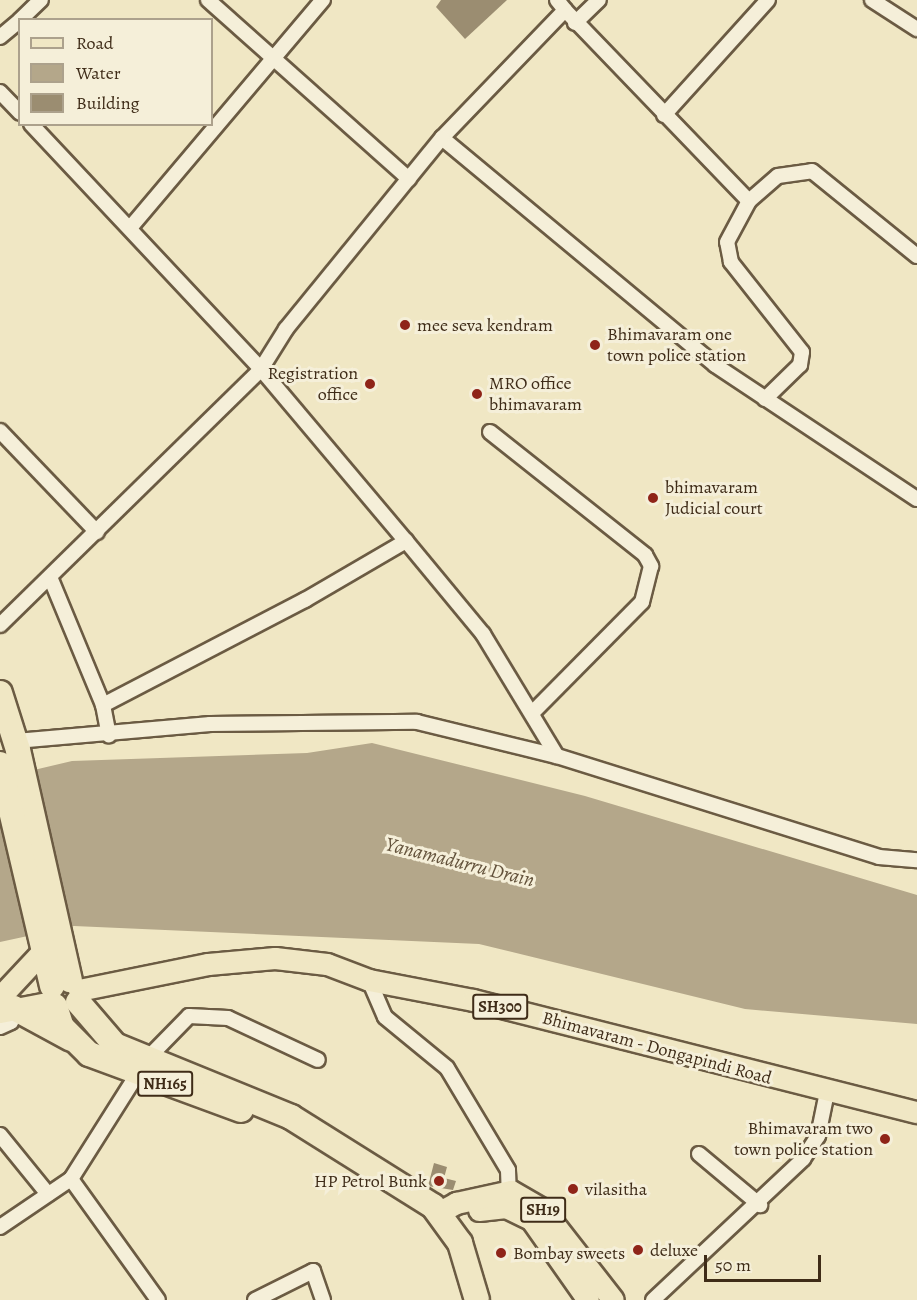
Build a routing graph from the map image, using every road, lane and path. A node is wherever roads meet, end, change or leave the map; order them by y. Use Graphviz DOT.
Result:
graph roads {
  1 [pos="41,0"];
  2 [pos="208,0"];
  3 [pos="323,0"];
  4 [pos="599,0"];
  5 [pos="768,0"];
  6 [pos="879,2"];
  7 [pos="561,5"];
  8 [pos="22,18"];
  9 [pos="18,22"];
  10 [pos="575,24"];
  11 [pos="917,29"];
  12 [pos="0,37"];
  13 [pos="274,60"];
  14 [pos="2,98"];
  15 [pos="18,111"];
  16 [pos="664,115"];
  17 [pos="33,126"];
  18 [pos="442,138"];
  19 [pos="409,179"];
  20 [pos="748,201"];
  21 [pos="130,228"];
  22 [pos="917,256"];
  23 [pos="261,369"];
  24 [pos="765,399"];
  25 [pos="0,431"];
  26 [pos="490,432"];
  27 [pos="917,499"];
  28 [pos="97,532"];
  29 [pos="406,541"];
  30 [pos="50,577"];
  31 [pos="0,625"];
  32 [pos="0,693"];
  33 [pos="103,705"];
  34 [pos="534,711"];
  35 [pos="109,735"];
  36 [pos="12,752"];
  37 [pos="557,756"];
  38 [pos="917,860"];
  39 [pos="43,953"];
  40 [pos="369,980"];
  41 [pos="62,993"];
  42 [pos="5,997"];
  43 [pos="0,1027"];
  44 [pos="71,1039"];
  45 [pos="318,1060"];
  46 [pos="142,1067"];
  47 [pos="827,1092"];
  48 [pos="917,1112"];
  49 [pos="0,1135"];
  50 [pos="699,1154"];
  51 [pos="71,1179"];
  52 [pos="48,1194"];
  53 [pos="509,1199"];
  54 [pos="759,1205"];
  55 [pos="441,1218"];
  56 [pos="0,1227"];
  57 [pos="479,1298"];
  58 [pos="158,1300"];
  59 [pos="255,1300"];
  60 [pos="323,1300"];
  61 [pos="588,1300"];
  62 [pos="613,1300"];
  63 [pos="653,1300"];
  1 -- 8 [label="street"];
  2 -- 13 [label="street"];
  3 -- 13 [label="street"];
  4 -- 10 [label="street"];
  5 -- 16 [label="street"];
  6 -- 11 [label="street"];
  7 -- 10 [label="street"];
  7 -- 18 [label="street"];
  9 -- 12 [label="street"];
  10 -- 16 [label="street"];
  13 -- 19 [label="street"];
  13 -- 21 [label="street"];
  14 -- 15 [label="street"];
  16 -- 20 [label="street"];
  17 -- 21 [label="street"];
  18 -- 19 [label="street"];
  18 -- 24 [label="street"];
  19 -- 23 [label="street"];
  20 -- 22 [label="street"];
  20 -- 24 [label="street"];
  21 -- 23 [label="street"];
  23 -- 28 [label="street"];
  23 -- 29 [label="street"];
  24 -- 27 [label="street"];
  25 -- 28 [label="street"];
  26 -- 34 [label="street"];
  28 -- 30 [label="street"];
  29 -- 33 [label="street"];
  29 -- 34 [label="street"];
  30 -- 31 [label="street"];
  30 -- 33 [label="street"];
  32 -- 36 [label="highway, NH165"];
  33 -- 35 [label="street"];
  34 -- 37 [label="street"];
  35 -- 36 [label="street"];
  35 -- 37 [label="street"];
  36 -- 39 [label="highway, NH165"];
  37 -- 38 [label="street"];
  39 -- 41 [label="highway, NH165"];
  39 -- 42 [label="main road"];
  40 -- 41 [label="main road, Bhimavaram - Dongapindi Road / SH300"];
  40 -- 47 [label="main road, Bhimavaram - Dongapindi Road / SH300"];
  40 -- 53 [label="street"];
  41 -- 42 [label="main road, Bhimavaram - Dongapindi Road"];
  41 -- 44 [label="highway, NH165"];
  41 -- 46 [label="highway, NH165"];
  42 -- 43 [label="street"];
  42 -- 44 [label="highway"];
  44 -- 46 [label="highway, NH165"];
  45 -- 46 [label="street"];
  46 -- 51 [label="street"];
  46 -- 55 [label="highway, NH165"];
  47 -- 48 [label="main road, Bhimavaram - Dongapindi Road / SH300"];
  47 -- 54 [label="street"];
  49 -- 52 [label="street"];
  50 -- 54 [label="street"];
  51 -- 52 [label="street"];
  51 -- 58 [label="street"];
  52 -- 56 [label="street"];
  53 -- 55 [label="main road, SH19"];
  53 -- 61 [label="main road, SH19"];
  53 -- 62 [label="main road, SH19"];
  54 -- 63 [label="street"];
  55 -- 57 [label="highway, NH165"];
  59 -- 60 [label="street"];
}
